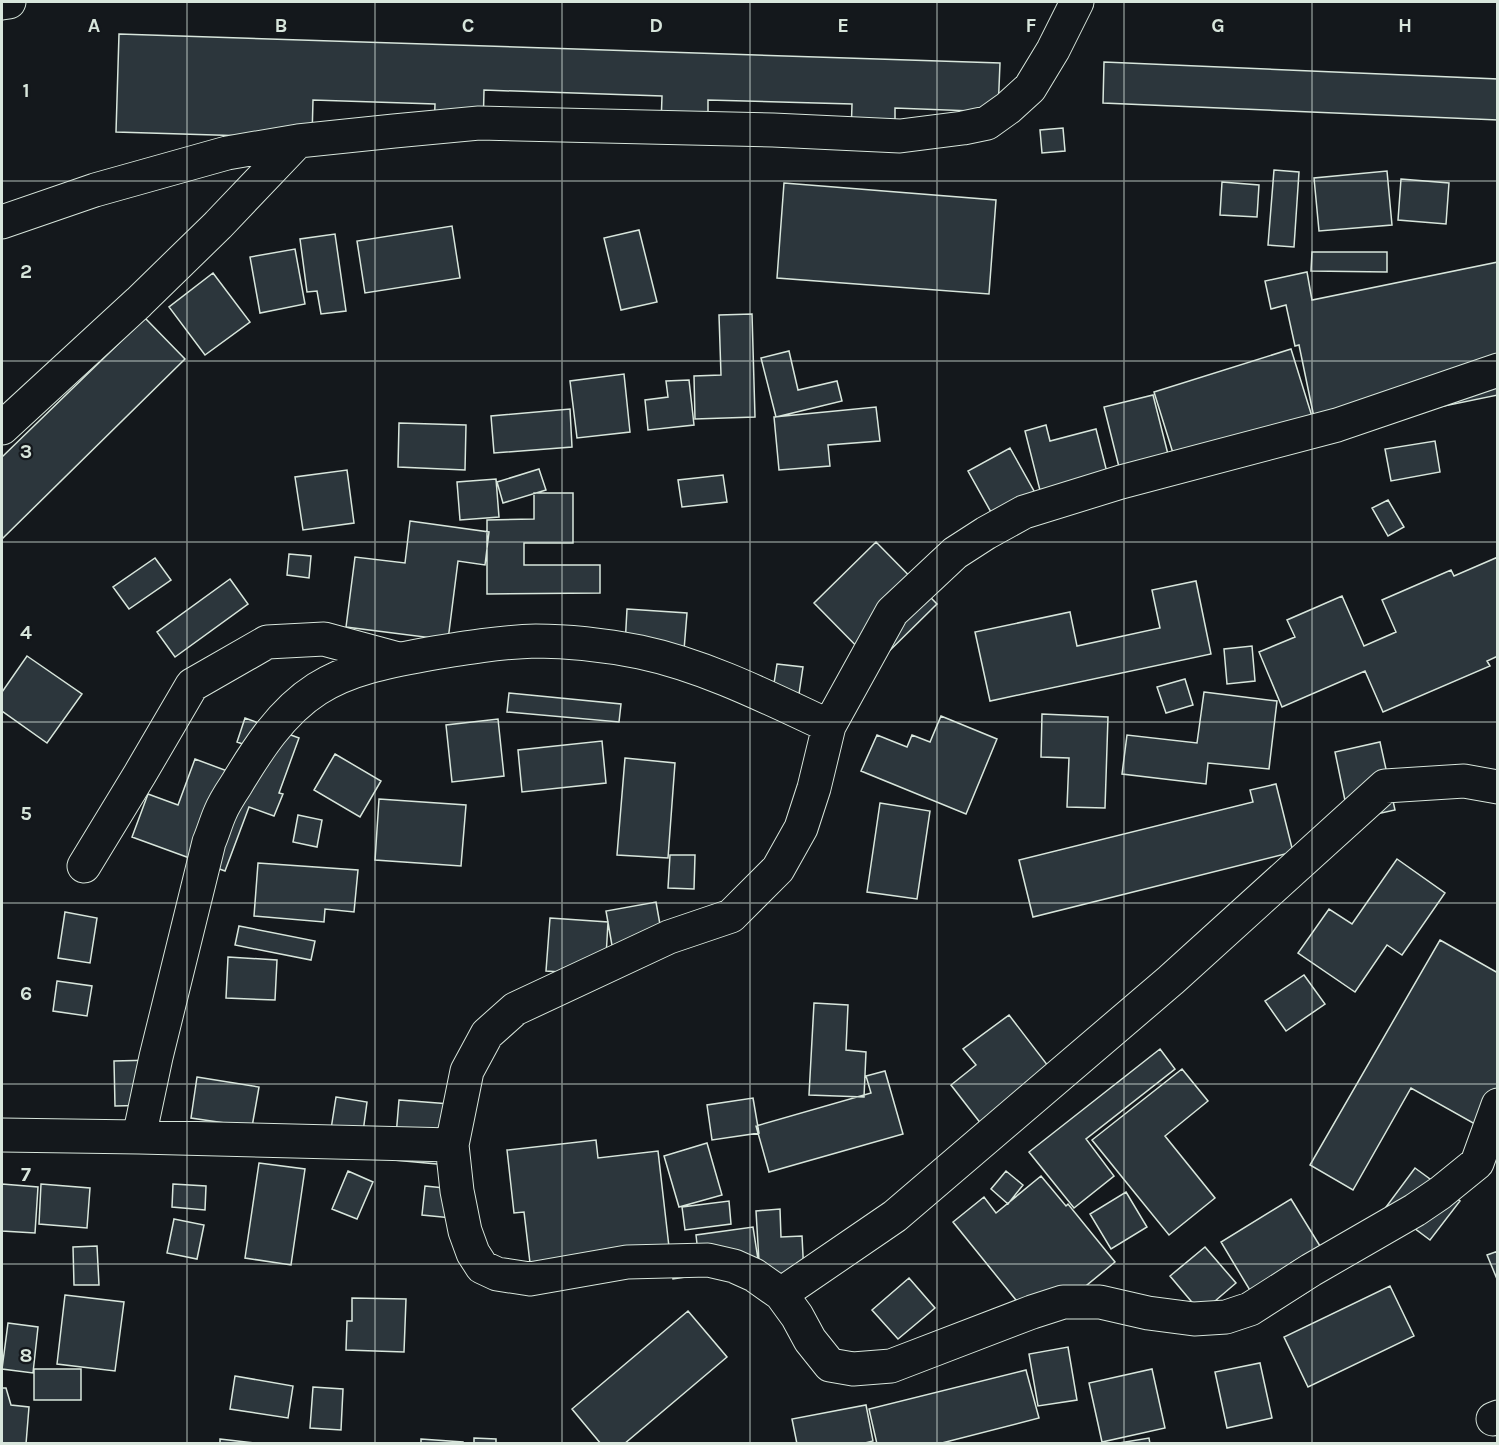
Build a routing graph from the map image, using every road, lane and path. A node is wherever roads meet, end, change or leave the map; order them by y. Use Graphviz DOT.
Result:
graph roads {
  1 [pos="9,2"];
  2 [pos="1077,2"];
  3 [pos="2,3"];
  4 [pos="298,141"];
  5 [pos="2,222"];
  6 [pos="1497,370"];
  7 [pos="2,428"];
  8 [pos="400,659"];
  9 [pos="829,726"];
  10 [pos="1497,787"];
  11 [pos="84,866"];
  12 [pos="1497,1105"];
  13 [pos="2,1135"];
  14 [pos="139,1137"];
  15 [pos="452,1145"];
  16 [pos="1487,1167"];
  17 [pos="782,1294"];
  1 -- 3 [label="street"];
  2 -- 4 [label="street"];
  4 -- 5 [label="street"];
  4 -- 7 [label="street"];
  6 -- 9 [label="street"];
  8 -- 9 [label="street"];
  8 -- 11 [label="street"];
  8 -- 14 [label="street"];
  9 -- 15 [label="street"];
  10 -- 17 [label="street"];
  12 -- 16 [label="street"];
  13 -- 14 [label="street"];
  14 -- 15 [label="street"];
  15 -- 17 [label="street"];
  16 -- 17 [label="street"];
}
